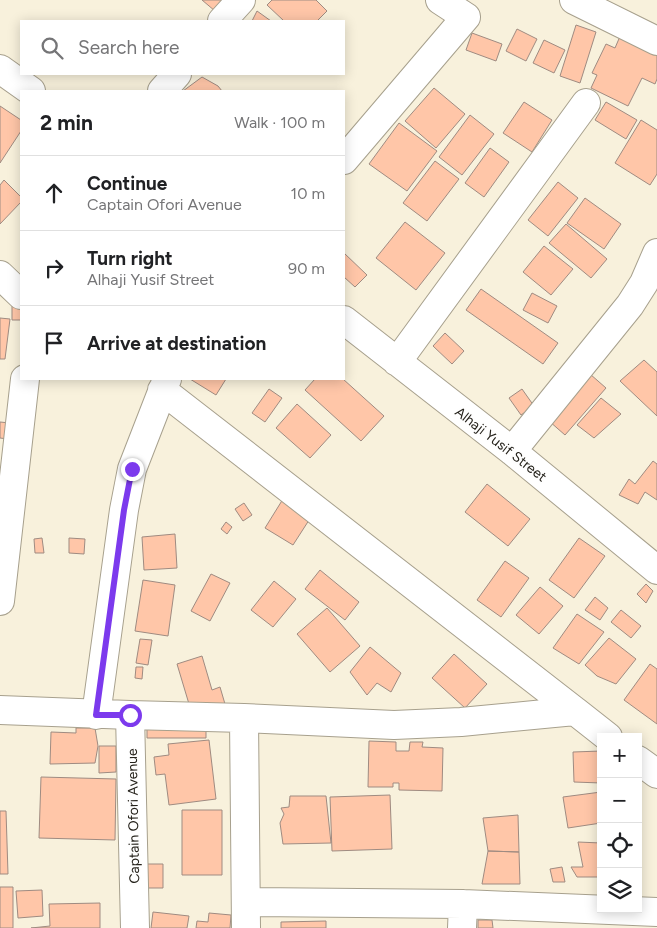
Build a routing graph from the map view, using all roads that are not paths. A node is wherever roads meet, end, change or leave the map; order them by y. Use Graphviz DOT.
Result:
graph roads {
  1 [pos="240,0"];
  2 [pos="440,0"];
  3 [pos="574,0"];
  4 [pos="473,8"];
  5 [pos="223,20"];
  6 [pos="657,41"];
  7 [pos="0,69"];
  8 [pos="176,75"];
  9 [pos="29,90"];
  10 [pos="163,90"];
  11 [pos="586,103"];
  12 [pos="345,159"];
  13 [pos="657,253"];
  14 [pos="0,275"];
  15 [pos="20,294"];
  16 [pos="345,321"];
  17 [pos="397,362"];
  18 [pos="25,380"];
  19 [pos="165,384"];
  20 [pos="512,451"];
  21 [pos="657,570"];
  22 [pos="0,601"];
  23 [pos="0,710"];
  24 [pos="575,711"];
  25 [pos="96,715"];
  26 [pos="130,715"];
  27 [pos="244,718"];
  28 [pos="603,733"];
  29 [pos="642,763"];
  30 [pos="657,774"];
  31 [pos="657,912"];
  32 [pos="246,915"];
  33 [pos="462,916"];
  34 [pos="135,928"];
  1 -- 5 [label="street"];
  2 -- 4 [label="street"];
  3 -- 6 [label="street"];
  4 -- 12 [label="street"];
  7 -- 9 [label="street"];
  8 -- 10 [label="street"];
  11 -- 17 [label="street"];
  13 -- 20 [label="street"];
  14 -- 15 [label="street"];
  16 -- 17 [label="street, Alhaji Yusif Street"];
  17 -- 20 [label="street, Alhaji Yusif Street"];
  18 -- 22 [label="street"];
  19 -- 24 [label="street"];
  19 -- 25 [label="street"];
  20 -- 21 [label="street, Alhaji Yusif Street"];
  23 -- 25 [label="street"];
  24 -- 27 [label="street"];
  24 -- 28 [label="street"];
  25 -- 26 [label="street"];
  26 -- 27 [label="street"];
  26 -- 34 [label="street, Captain Ofori Avenue"];
  27 -- 32 [label="street"];
  29 -- 30 [label="street"];
  31 -- 33 [label="street"];
  32 -- 33 [label="street"];
}
